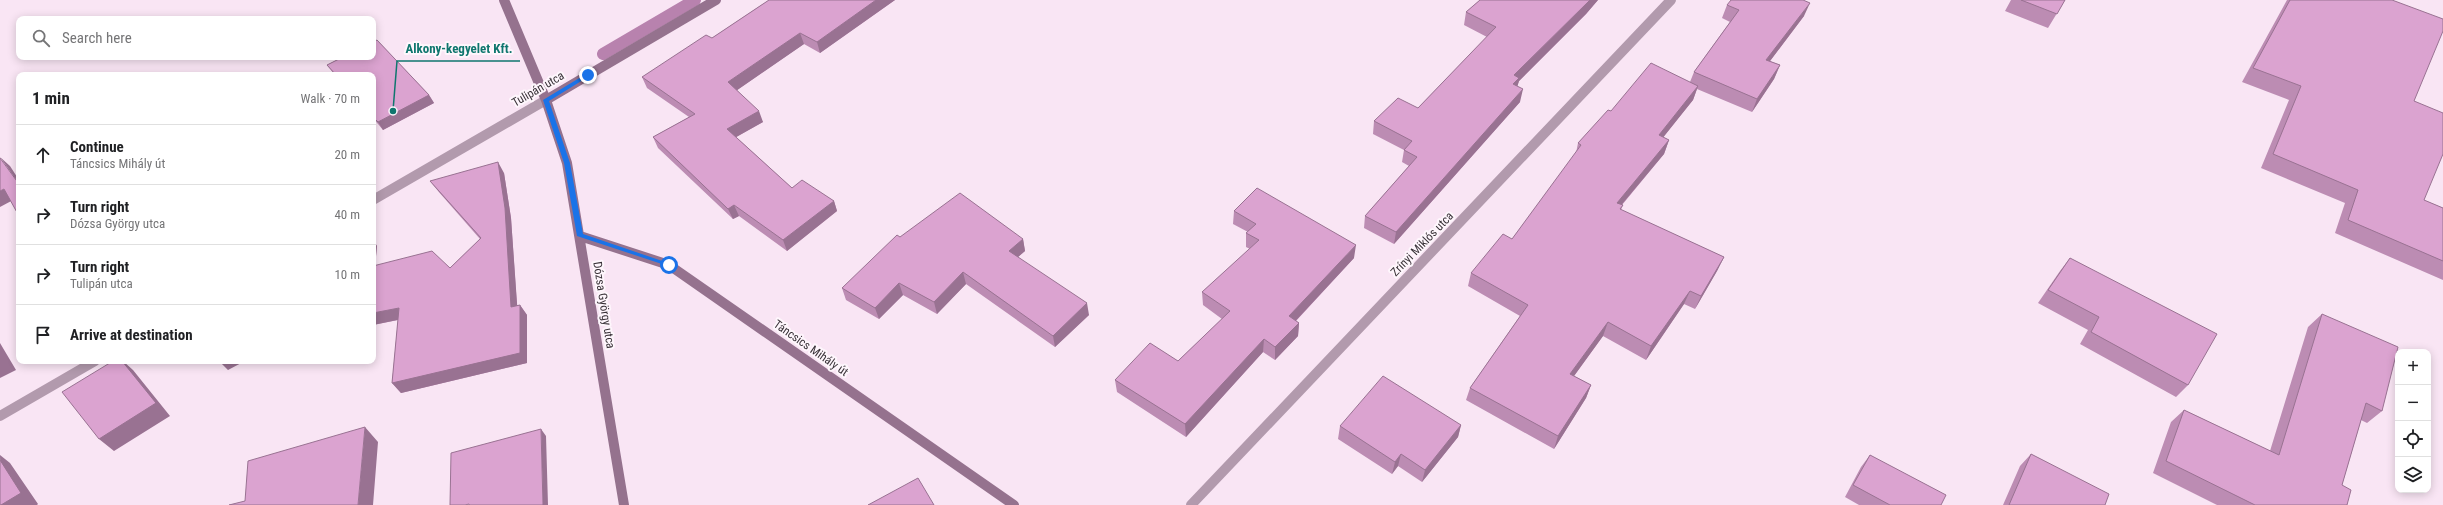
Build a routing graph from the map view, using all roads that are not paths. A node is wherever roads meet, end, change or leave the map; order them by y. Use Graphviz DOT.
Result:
graph roads {
  1 [pos="504,0"];
  2 [pos="716,0"];
  3 [pos="1671,0"];
  4 [pos="546,100"];
  5 [pos="376,198"];
  6 [pos="580,236"];
  7 [pos="90,364"];
  8 [pos="0,416"];
  9 [pos="624,505"];
  10 [pos="1014,505"];
  11 [pos="1191,505"];
  1 -- 4 [label="street, Dózsa György utca"];
  2 -- 4 [label="street, Tulipán utca"];
  3 -- 11 [label="street, Zrínyi Miklós utca"];
  4 -- 5 [label="street, Tulipán utca"];
  4 -- 6 [label="street, Dózsa György utca"];
  6 -- 9 [label="street, Dózsa György utca"];
  6 -- 10 [label="street, Táncsics Mihály út"];
  7 -- 8 [label="street"];
}
